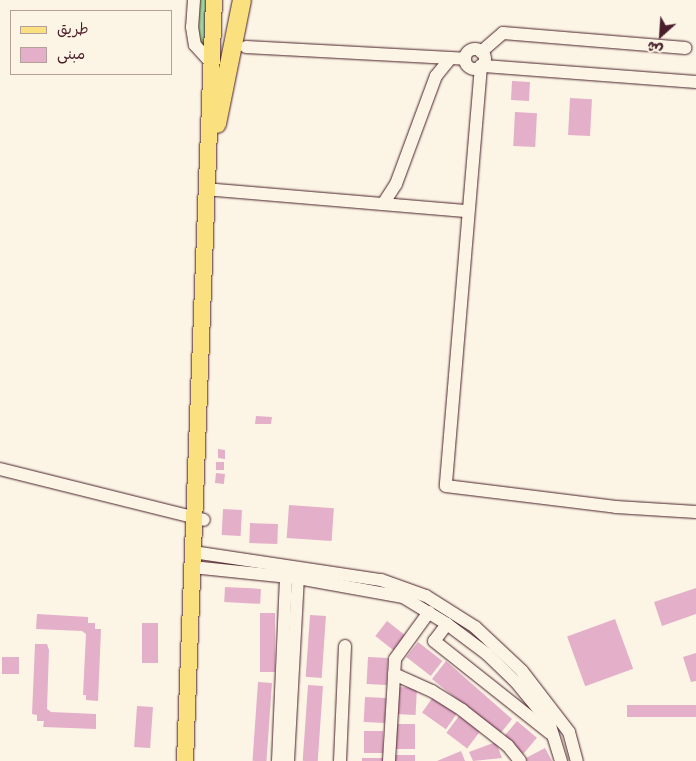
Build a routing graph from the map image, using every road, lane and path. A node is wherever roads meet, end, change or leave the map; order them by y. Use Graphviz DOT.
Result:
graph roads {
  1 [pos="194,0"];
  2 [pos="214,0"];
  3 [pos="220,0"];
  4 [pos="242,0"];
  5 [pos="246,47"];
  6 [pos="686,48"];
  7 [pos="481,52"];
  8 [pos="465,59"];
  9 [pos="449,60"];
  10 [pos="212,64"];
  11 [pos="481,66"];
  12 [pos="696,82"];
  13 [pos="217,124"];
  14 [pos="211,190"];
  15 [pos="383,204"];
  16 [pos="468,211"];
  17 [pos="0,469"];
  18 [pos="696,512"];
  19 [pos="199,520"];
  20 [pos="197,560"];
  21 [pos="292,578"];
  22 [pos="430,612"];
  23 [pos="447,624"];
  24 [pos="345,646"];
  25 [pos="394,674"];
  26 [pos="555,737"];
  27 [pos="184,761"];
  28 [pos="194,761"];
  29 [pos="278,761"];
  30 [pos="288,761"];
  31 [pos="340,761"];
  32 [pos="389,761"];
  33 [pos="519,761"];
  34 [pos="561,761"];
  35 [pos="577,761"];
  1 -- 10 [label="street"];
  2 -- 10 [label="main road"];
  3 -- 13 [label="main road"];
  4 -- 13 [label="highway"];
  5 -- 9 [label="street"];
  6 -- 7 [label="street"];
  7 -- 8 [label="street"];
  7 -- 11 [label="street"];
  8 -- 9 [label="street"];
  8 -- 11 [label="street"];
  9 -- 15 [label="street"];
  10 -- 14 [label="main road"];
  11 -- 12 [label="street"];
  11 -- 16 [label="street"];
  13 -- 14 [label="main road"];
  14 -- 15 [label="street"];
  14 -- 19 [label="main road"];
  15 -- 16 [label="street"];
  16 -- 18 [label="street"];
  17 -- 19 [label="street"];
  19 -- 20 [label="main road"];
  20 -- 21 [label="street"];
  20 -- 27 [label="main road"];
  20 -- 28 [label="main road"];
  20 -- 35 [label="street"];
  21 -- 22 [label="street"];
  21 -- 29 [label="street"];
  21 -- 30 [label="street"];
  22 -- 23 [label="street"];
  22 -- 25 [label="street"];
  23 -- 26 [label="street"];
  23 -- 26 [label="street"];
  24 -- 31 [label="street"];
  25 -- 32 [label="street"];
  25 -- 33 [label="street"];
  26 -- 34 [label="street"];
}
